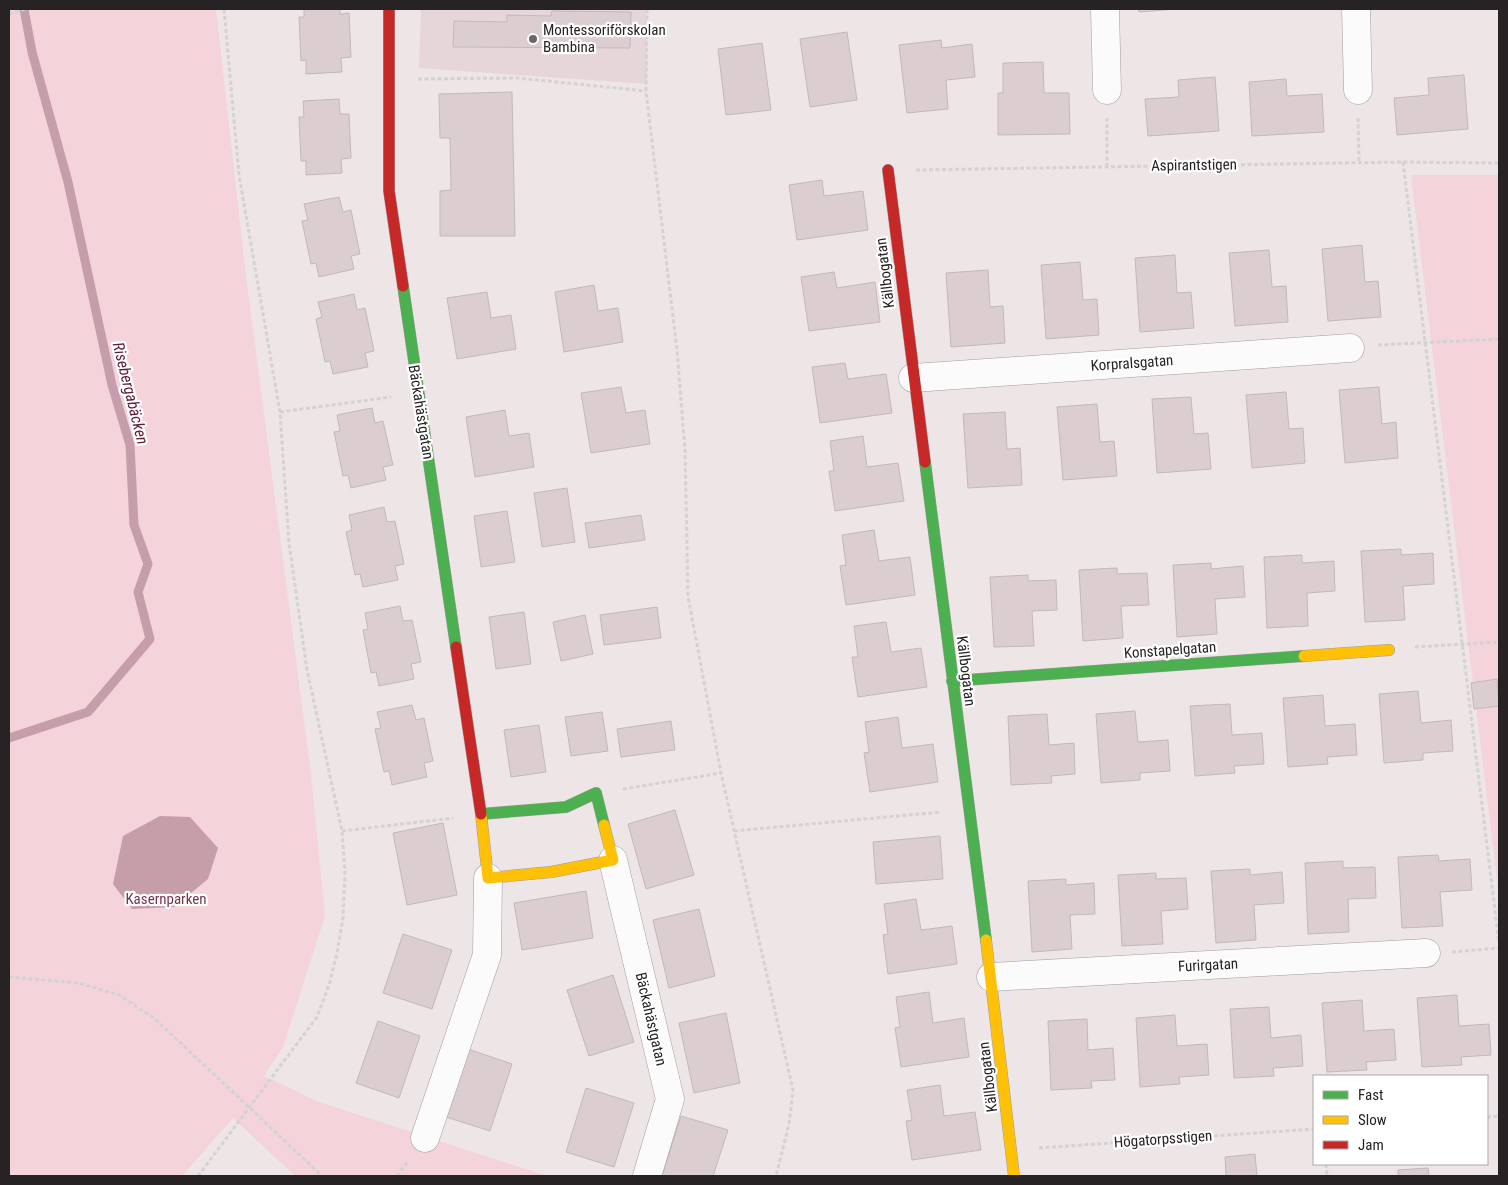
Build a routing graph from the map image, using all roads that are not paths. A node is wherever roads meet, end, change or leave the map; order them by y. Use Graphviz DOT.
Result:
graph roads {
  1 [pos="389,9"];
  2 [pos="1105,9"];
  3 [pos="1356,9"];
  4 [pos="1107,90"];
  5 [pos="1358,90"];
  6 [pos="888,170"];
  7 [pos="1350,348"];
  8 [pos="913,378"];
  9 [pos="1389,650"];
  10 [pos="952,681"];
  11 [pos="481,814"];
  12 [pos="613,860"];
  13 [pos="488,878"];
  14 [pos="1426,953"];
  15 [pos="991,977"];
  16 [pos="425,1138"];
  17 [pos="647,1176"];
  18 [pos="1014,1176"];
  1 -- 11 [label="street, Bäckahästgatan"];
  2 -- 4 [label="street"];
  3 -- 5 [label="street"];
  6 -- 8 [label="street, Källbogatan"];
  7 -- 8 [label="street, Korpralsgatan"];
  8 -- 10 [label="street, Källbogatan"];
  9 -- 10 [label="street, Konstapelgatan"];
  10 -- 15 [label="street, Källbogatan"];
  11 -- 12 [label="street, Bäckahästgatan"];
  11 -- 13 [label="street, Bäckahästgatan"];
  12 -- 13 [label="street"];
  12 -- 17 [label="street, Bäckahästgatan"];
  13 -- 16 [label="street, Bäckahästgatan"];
  14 -- 15 [label="street, Furirgatan"];
  15 -- 18 [label="street, Källbogatan"];
}
